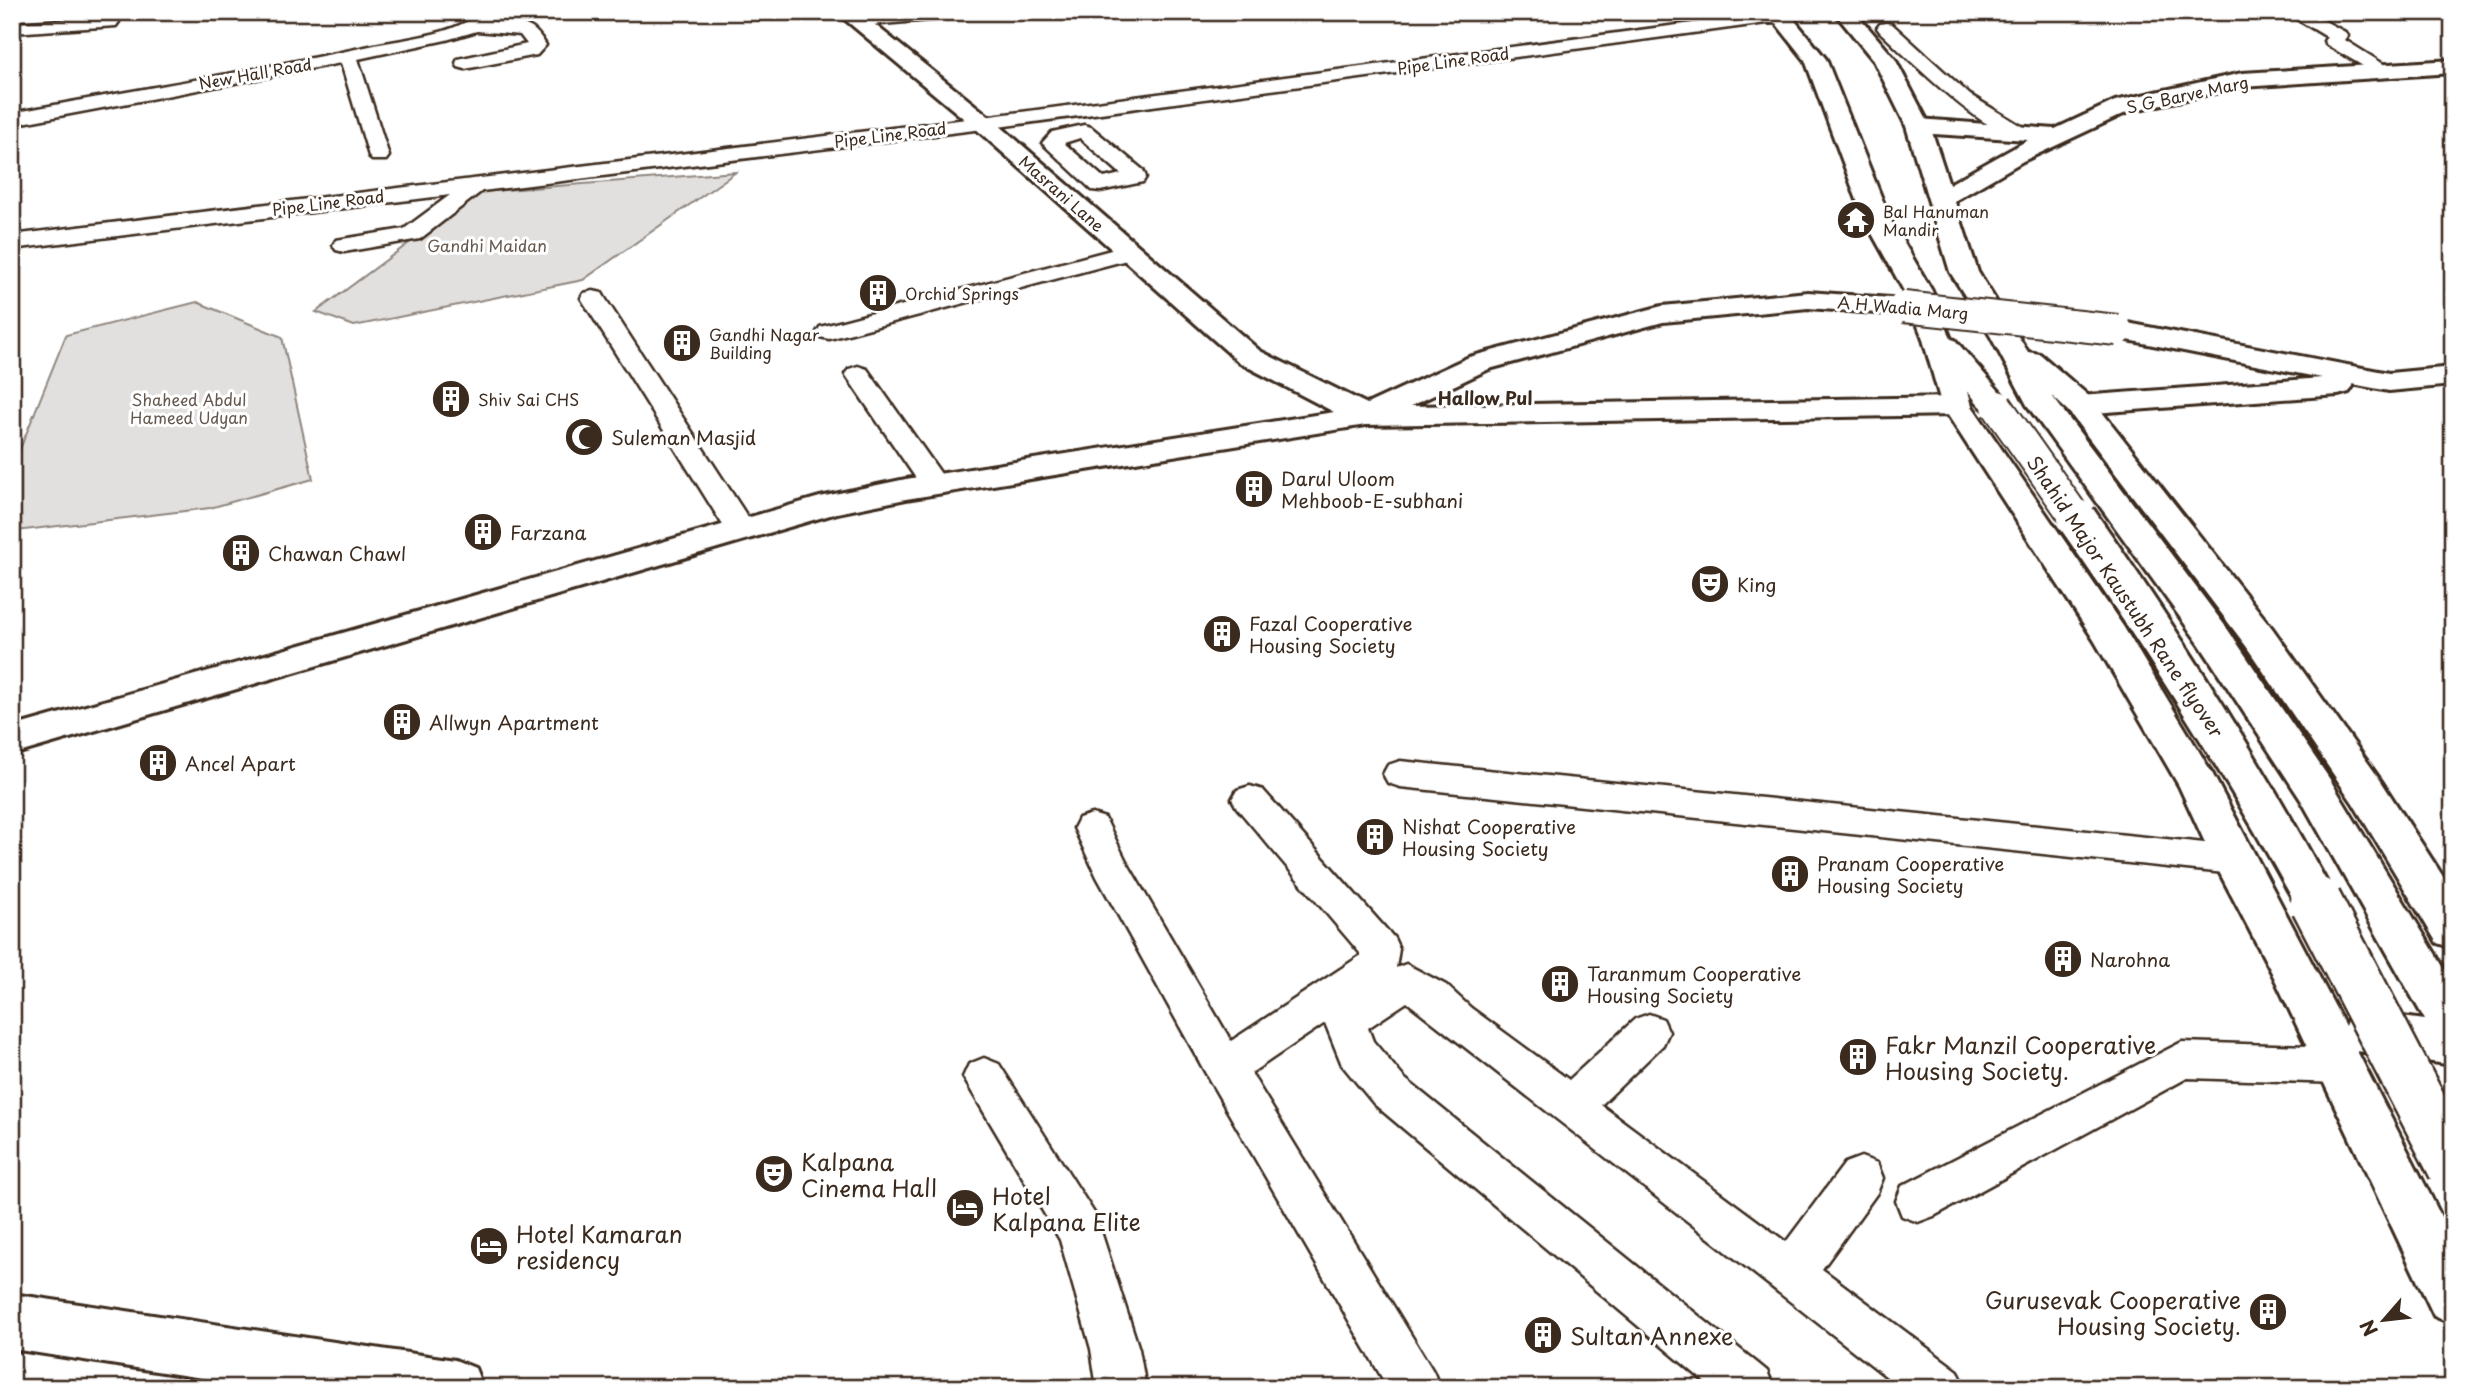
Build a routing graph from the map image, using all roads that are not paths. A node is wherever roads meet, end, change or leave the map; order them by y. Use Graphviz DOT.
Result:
graph roads {
  1 [pos="493,12"];
  2 [pos="968,12"];
  3 [pos="1844,12"];
  4 [pos="2294,12"];
  5 [pos="1772,15"];
  6 [pos="113,16"];
  7 [pos="852,17"];
  8 [pos="21,24"];
  9 [pos="474,25"];
  10 [pos="1886,28"];
  11 [pos="94,37"];
  12 [pos="348,57"];
  13 [pos="465,63"];
  14 [pos="2453,66"];
  15 [pos="2384,70"];
  16 [pos="1049,114"];
  17 [pos="12,119"];
  18 [pos="983,123"];
  19 [pos="1918,126"];
  20 [pos="2019,133"];
  21 [pos="2058,136"];
  22 [pos="379,156"];
  23 [pos="1027,162"];
  24 [pos="477,184"];
  25 [pos="1942,198"];
  26 [pos="12,242"];
  27 [pos="344,245"];
  28 [pos="1130,252"];
  29 [pos="593,298"];
  30 [pos="829,332"];
  31 [pos="1936,336"];
  32 [pos="858,374"];
  33 [pos="2453,376"];
  34 [pos="2389,382"];
  35 [pos="2061,405"];
  36 [pos="1957,406"];
  37 [pos="1366,416"];
  38 [pos="934,484"];
  39 [pos="741,530"];
  40 [pos="12,741"];
  41 [pos="1400,774"];
  42 [pos="1250,799"];
  43 [pos="1092,828"];
  44 [pos="2234,860"];
  45 [pos="2453,930"];
  46 [pos="2453,1026"];
  47 [pos="1648,1032"];
  48 [pos="2453,1044"];
  49 [pos="2330,1047"];
  50 [pos="1225,1068"];
  51 [pos="984,1077"];
  52 [pos="1571,1106"];
  53 [pos="2453,1167"];
  54 [pos="1861,1178"];
  55 [pos="1918,1201"];
  56 [pos="1791,1273"];
  57 [pos="2453,1297"];
  58 [pos="12,1321"];
  59 [pos="455,1388"];
  60 [pos="1122,1388"];
  61 [pos="1416,1388"];
  62 [pos="1750,1388"];
  63 [pos="1941,1388"];
  1 -- 9 [label="street, New Hall Road"];
  2 -- 7 [label="street, Masrani Lane"];
  3 -- 19 [label="main road"];
  4 -- 15 [label="street"];
  5 -- 16 [label="street, Pipe Line Road"];
  5 -- 31 [label="main road"];
  6 -- 8 [label="street"];
  6 -- 11 [label="street"];
  7 -- 18 [label="main road, Masrani Lane"];
  9 -- 12 [label="street, New Hall Road"];
  9 -- 13 [label="street"];
  10 -- 20 [label="street"];
  12 -- 17 [label="street, New Hall Road"];
  12 -- 22 [label="street"];
  14 -- 15 [label="main road, S G Barve Marg"];
  15 -- 21 [label="main road, S G Barve Marg"];
  16 -- 18 [label="street, Pipe Line Road"];
  16 -- 23 [label="street"];
  18 -- 23 [label="main road, Masrani Lane"];
  18 -- 24 [label="street, Pipe Line Road"];
  19 -- 20 [label="main road"];
  19 -- 25 [label="main road"];
  20 -- 21 [label="main road"];
  21 -- 25 [label="main road, S G Barve Marg"];
  23 -- 28 [label="main road, Masrani Lane"];
  24 -- 26 [label="street, Pipe Line Road"];
  24 -- 27 [label="street"];
  25 -- 35 [label="main road"];
  28 -- 30 [label="street"];
  28 -- 37 [label="main road, Masrani Lane"];
  29 -- 39 [label="street"];
  31 -- 36 [label="main road"];
  31 -- 53 [label="main road, Shahid Major Kaustubh Rane flyover, bridge"];
  32 -- 38 [label="street"];
  33 -- 34 [label="main road, A H Wadia Marg"];
  34 -- 35 [label="main road"];
  34 -- 37 [label="main road, A H Wadia Marg, bridge"];
  35 -- 45 [label="main road"];
  35 -- 46 [label="main road, Shahid Major Kaustubh Rane flyover"];
  36 -- 37 [label="main road"];
  36 -- 44 [label="main road"];
  37 -- 38 [label="main road"];
  38 -- 39 [label="main road"];
  39 -- 40 [label="main road"];
  41 -- 44 [label="street"];
  42 -- 50 [label="street"];
  43 -- 50 [label="street"];
  44 -- 49 [label="main road"];
  47 -- 52 [label="street"];
  48 -- 49 [label="main road"];
  49 -- 55 [label="street"];
  49 -- 57 [label="main road"];
  50 -- 61 [label="street"];
  51 -- 60 [label="street"];
  52 -- 56 [label="street"];
  52 -- 62 [label="street"];
  54 -- 56 [label="street"];
  56 -- 63 [label="street"];
  58 -- 59 [label="main road"];
}
